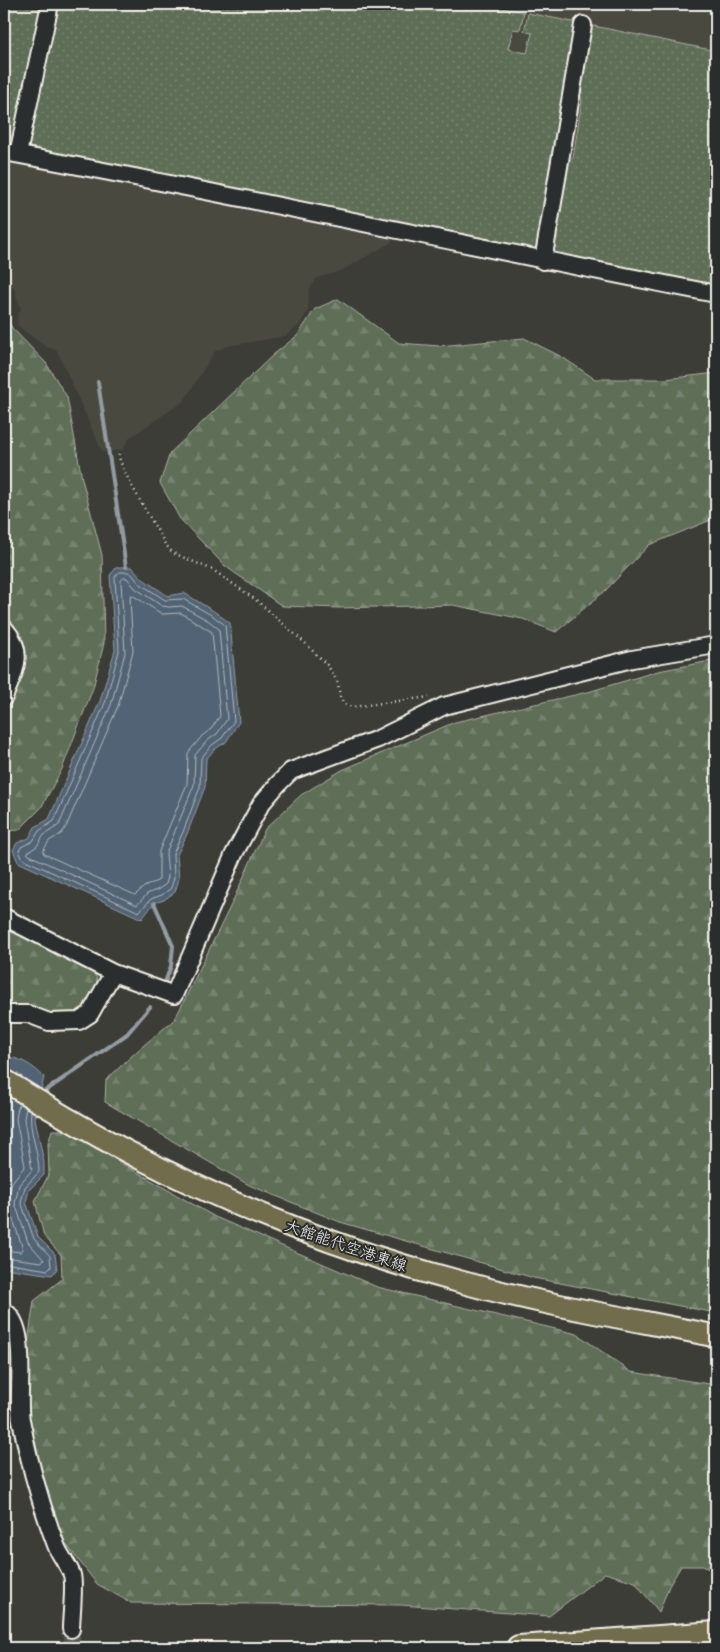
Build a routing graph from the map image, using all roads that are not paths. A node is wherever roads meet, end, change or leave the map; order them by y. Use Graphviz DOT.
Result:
graph roads {
  1 [pos="50,4"];
  2 [pos="583,25"];
  3 [pos="11,153"];
  4 [pos="543,261"];
  5 [pos="716,294"];
  6 [pos="4,628"];
  7 [pos="716,645"];
  8 [pos="4,697"];
  9 [pos="4,917"];
  10 [pos="113,972"];
  11 [pos="4,1014"];
  12 [pos="4,1080"];
  13 [pos="4,1311"];
  14 [pos="716,1336"];
  15 [pos="71,1629"];
  16 [pos="716,1634"];
  17 [pos="518,1648"];
  1 -- 3 [label="street"];
  2 -- 4 [label="street"];
  3 -- 4 [label="street"];
  4 -- 5 [label="street"];
  6 -- 8 [label="street"];
  7 -- 10 [label="street"];
  9 -- 10 [label="street"];
  10 -- 11 [label="street"];
  12 -- 14 [label="main road, 大館能代空港東線"];
  13 -- 15 [label="street"];
  16 -- 17 [label="highway"];
}
